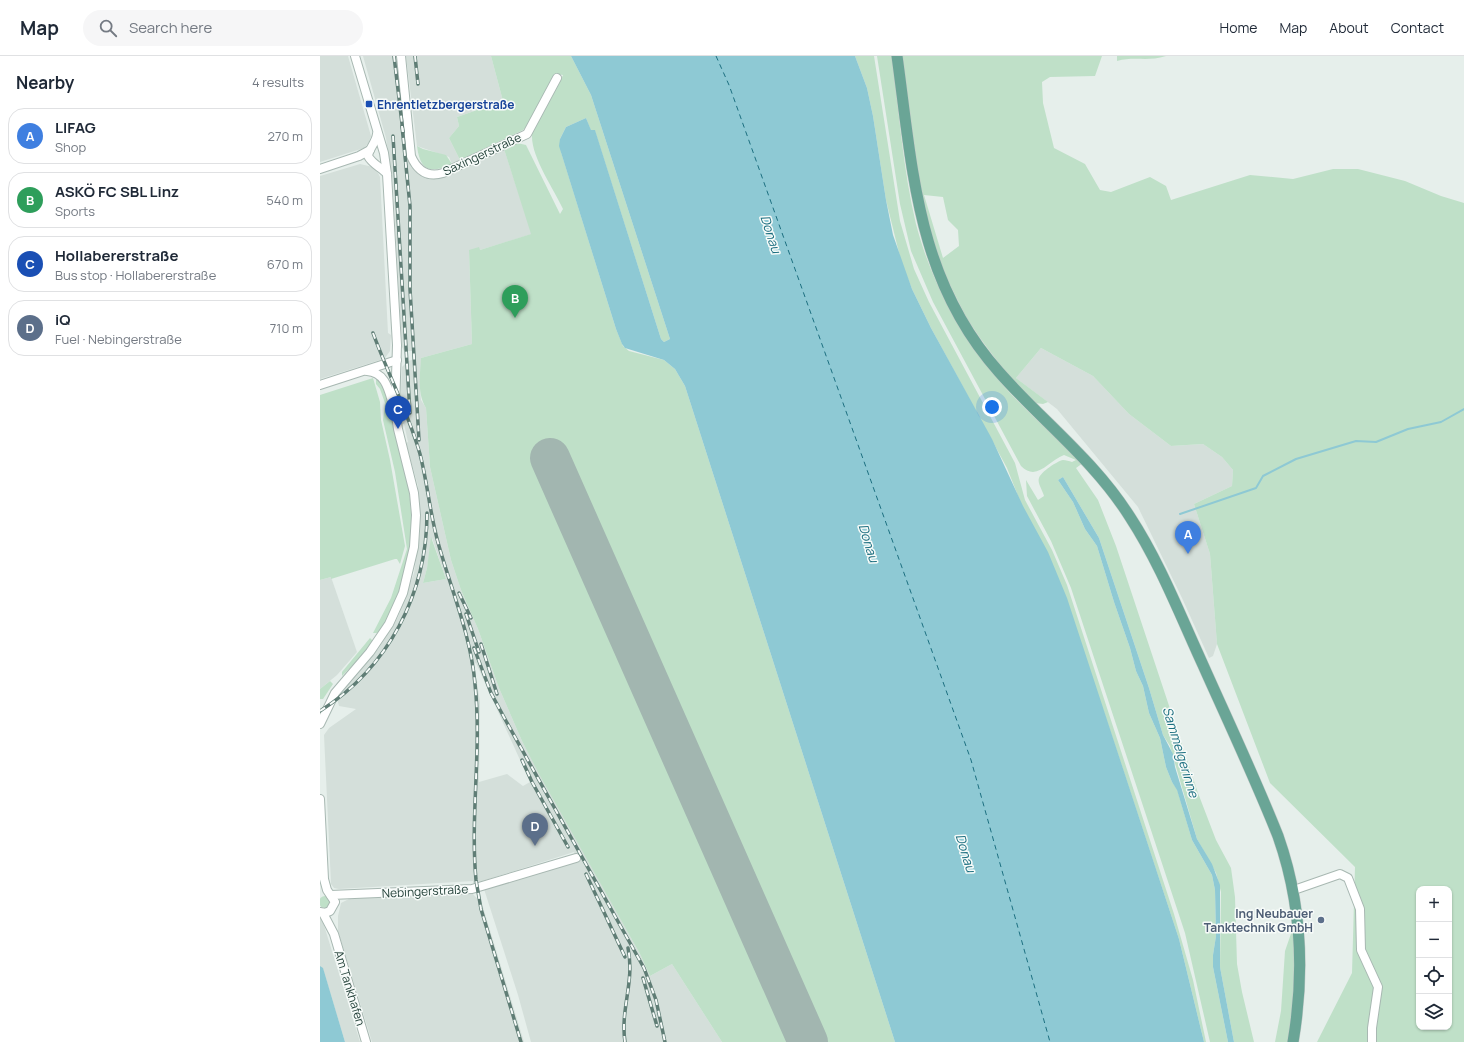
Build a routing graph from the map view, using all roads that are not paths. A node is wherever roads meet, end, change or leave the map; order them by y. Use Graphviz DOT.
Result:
graph roads {
  1 [pos="355,56"];
  2 [pos="401,56"];
  3 [pos="897,56"];
  4 [pos="557,78"];
  5 [pos="377,133"];
  6 [pos="371,149"];
  7 [pos="384,153"];
  8 [pos="354,158"];
  9 [pos="373,162"];
  10 [pos="320,169"];
  11 [pos="387,174"];
  12 [pos="397,360"];
  13 [pos="362,371"];
  14 [pos="320,385"];
  15 [pos="395,409"];
  16 [pos="320,724"];
  17 [pos="320,799"];
  18 [pos="576,858"];
  19 [pos="1294,890"];
  20 [pos="325,894"];
  21 [pos="342,896"];
  22 [pos="335,905"];
  23 [pos="321,912"];
  24 [pos="334,934"];
  25 [pos="366,1042"];
  26 [pos="1293,1042"];
  27 [pos="1372,1042"];
  1 -- 5 [label="street"];
  2 -- 4 [label="street, Saxingerstraße"];
  3 -- 19 [label="main road"];
  5 -- 6 [label="street"];
  5 -- 7 [label="street"];
  6 -- 7 [label="street"];
  6 -- 8 [label="street"];
  6 -- 9 [label="street"];
  7 -- 9 [label="street"];
  7 -- 11 [label="street"];
  8 -- 9 [label="street"];
  8 -- 10 [label="street"];
  9 -- 11 [label="street"];
  11 -- 12 [label="street"];
  12 -- 13 [label="street"];
  12 -- 15 [label="street"];
  13 -- 14 [label="street"];
  13 -- 15 [label="street"];
  15 -- 16 [label="street"];
  17 -- 20 [label="street"];
  18 -- 21 [label="street, Nebingerstraße"];
  19 -- 26 [label="main road"];
  19 -- 27 [label="street"];
  20 -- 21 [label="street, Nebingerstraße"];
  20 -- 22 [label="street"];
  21 -- 22 [label="street"];
  22 -- 23 [label="street"];
  22 -- 24 [label="street, Am Tankhafen"];
  23 -- 24 [label="street, Am Tankhafen"];
  24 -- 25 [label="street, Am Tankhafen"];
}
